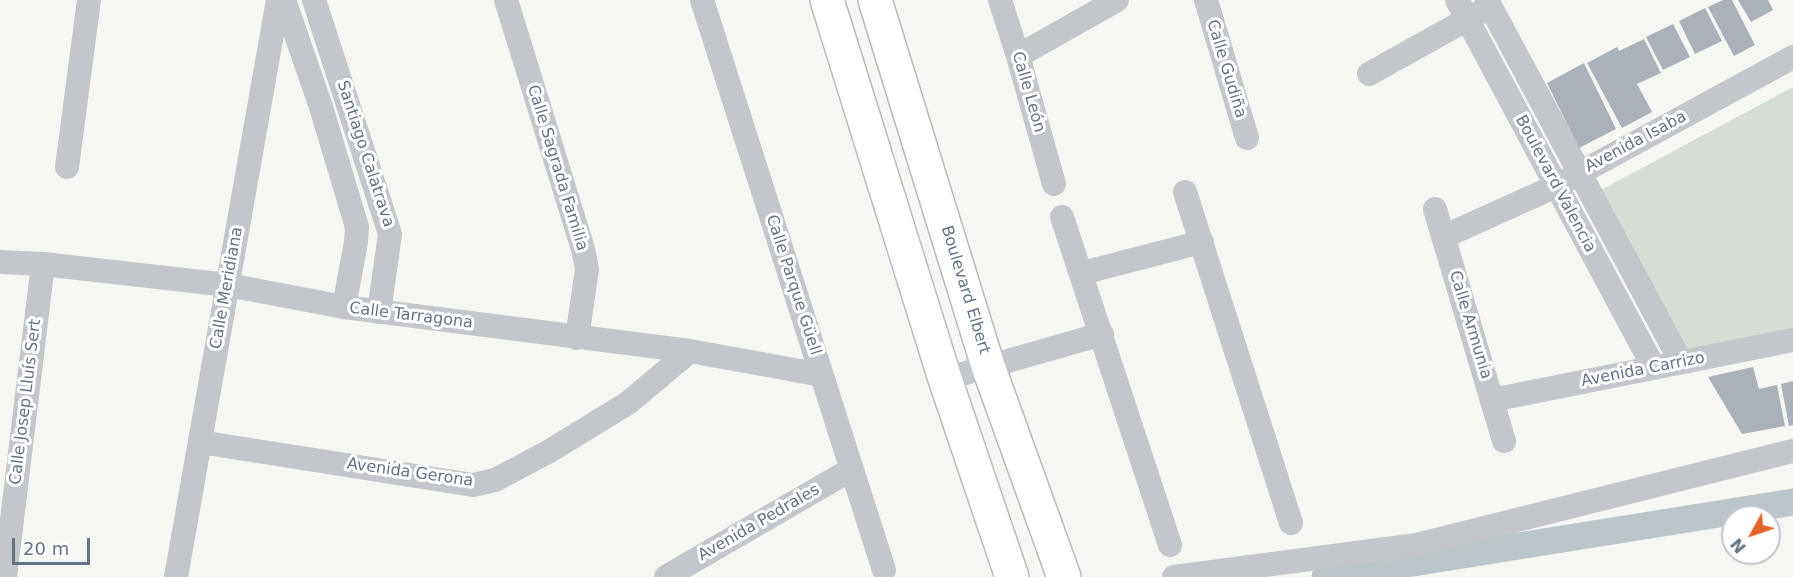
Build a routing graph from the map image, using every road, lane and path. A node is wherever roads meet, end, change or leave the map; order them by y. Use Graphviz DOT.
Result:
graph roads {
  1 [pos="89,0"];
  2 [pos="278,0"];
  3 [pos="284,0"];
  4 [pos="314,0"];
  5 [pos="506,0"];
  6 [pos="702,0"];
  7 [pos="827,0"];
  8 [pos="875,0"];
  9 [pos="1000,0"];
  10 [pos="1117,0"];
  11 [pos="1206,0"];
  12 [pos="1493,2"];
  13 [pos="1462,10"];
  14 [pos="1018,56"];
  15 [pos="1793,57"];
  16 [pos="1369,74"];
  17 [pos="347,98"];
  18 [pos="321,107"];
  19 [pos="1247,138"];
  20 [pos="67,167"];
  21 [pos="1579,173"];
  22 [pos="1054,184"];
  23 [pos="1556,186"];
  24 [pos="1185,192"];
  25 [pos="1435,209"];
  26 [pos="1062,217"];
  27 [pos="1443,237"];
  28 [pos="1202,242"];
  29 [pos="0,261"];
  30 [pos="43,264"];
  31 [pos="1082,273"];
  32 [pos="228,285"];
  33 [pos="344,308"];
  34 [pos="379,312"];
  35 [pos="1102,334"];
  36 [pos="577,338"];
  37 [pos="1793,340"];
  38 [pos="690,351"];
  39 [pos="1681,362"];
  40 [pos="988,366"];
  41 [pos="1654,368"];
  42 [pos="822,375"];
  43 [pos="945,379"];
  44 [pos="1492,400"];
  45 [pos="1504,441"];
  46 [pos="200,442"];
  47 [pos="1793,451"];
  48 [pos="852,469"];
  49 [pos="1291,523"];
  50 [pos="1170,545"];
  51 [pos="884,570"];
  52 [pos="5,577"];
  53 [pos="176,577"];
  54 [pos="666,577"];
  55 [pos="1012,577"];
  56 [pos="1064,577"];
  57 [pos="1174,577"];
  1 -- 20 [label="street"];
  2 -- 32 [label="street, Calle Meridiana"];
  3 -- 18 [label="street"];
  4 -- 17 [label="street, Santiago Calatrava"];
  5 -- 36 [label="street, Calle Sagrada Familia"];
  6 -- 42 [label="street, Calle Parque Güell"];
  7 -- 43 [label="street"];
  8 -- 40 [label="street, Boulevard Elbert"];
  9 -- 14 [label="street, Calle León"];
  10 -- 14 [label="street"];
  11 -- 19 [label="street, Calle Gudiña"];
  12 -- 13 [label="street"];
  12 -- 21 [label="street, Boulevard Valencia"];
  13 -- 16 [label="street"];
  13 -- 23 [label="street, Boulevard Valencia"];
  14 -- 22 [label="street, Calle León"];
  15 -- 21 [label="street, Avenida Isaba"];
  17 -- 18 [label="street"];
  17 -- 34 [label="street, Santiago Calatrava"];
  18 -- 33 [label="street"];
  21 -- 23 [label="street, Avenida Isaba"];
  21 -- 39 [label="street, Boulevard Valencia"];
  23 -- 27 [label="street, Avenida Isaba"];
  23 -- 41 [label="street, Boulevard Valencia"];
  24 -- 28 [label="street"];
  25 -- 27 [label="street, Calle Armunia"];
  26 -- 31 [label="street"];
  27 -- 44 [label="street, Calle Armunia"];
  28 -- 31 [label="street"];
  28 -- 49 [label="street"];
  29 -- 30 [label="street, Calle Tarragona"];
  30 -- 32 [label="street, Calle Tarragona"];
  30 -- 52 [label="street, Calle Josep Lluís Sert"];
  31 -- 35 [label="street"];
  32 -- 33 [label="street, Calle Tarragona"];
  32 -- 46 [label="street, Calle Meridiana"];
  33 -- 34 [label="street, Calle Tarragona"];
  34 -- 36 [label="street, Calle Tarragona"];
  35 -- 40 [label="street"];
  35 -- 50 [label="street"];
  36 -- 38 [label="street, Calle Tarragona"];
  37 -- 39 [label="street, Avenida Carrizo"];
  38 -- 42 [label="street, Calle Tarragona"];
  38 -- 46 [label="street, Avenida Gerona"];
  39 -- 41 [label="street, Avenida Carrizo"];
  40 -- 43 [label="street"];
  40 -- 56 [label="street, Boulevard Elbert"];
  41 -- 44 [label="street, Avenida Carrizo"];
  42 -- 48 [label="street, Calle Parque Güell"];
  43 -- 55 [label="street"];
  44 -- 45 [label="street, Calle Armunia"];
  46 -- 53 [label="street, Calle Meridiana"];
  47 -- 57 [label="street"];
  48 -- 51 [label="street, Calle Parque Güell"];
  48 -- 54 [label="street, Avenida Pedrales"];
}
